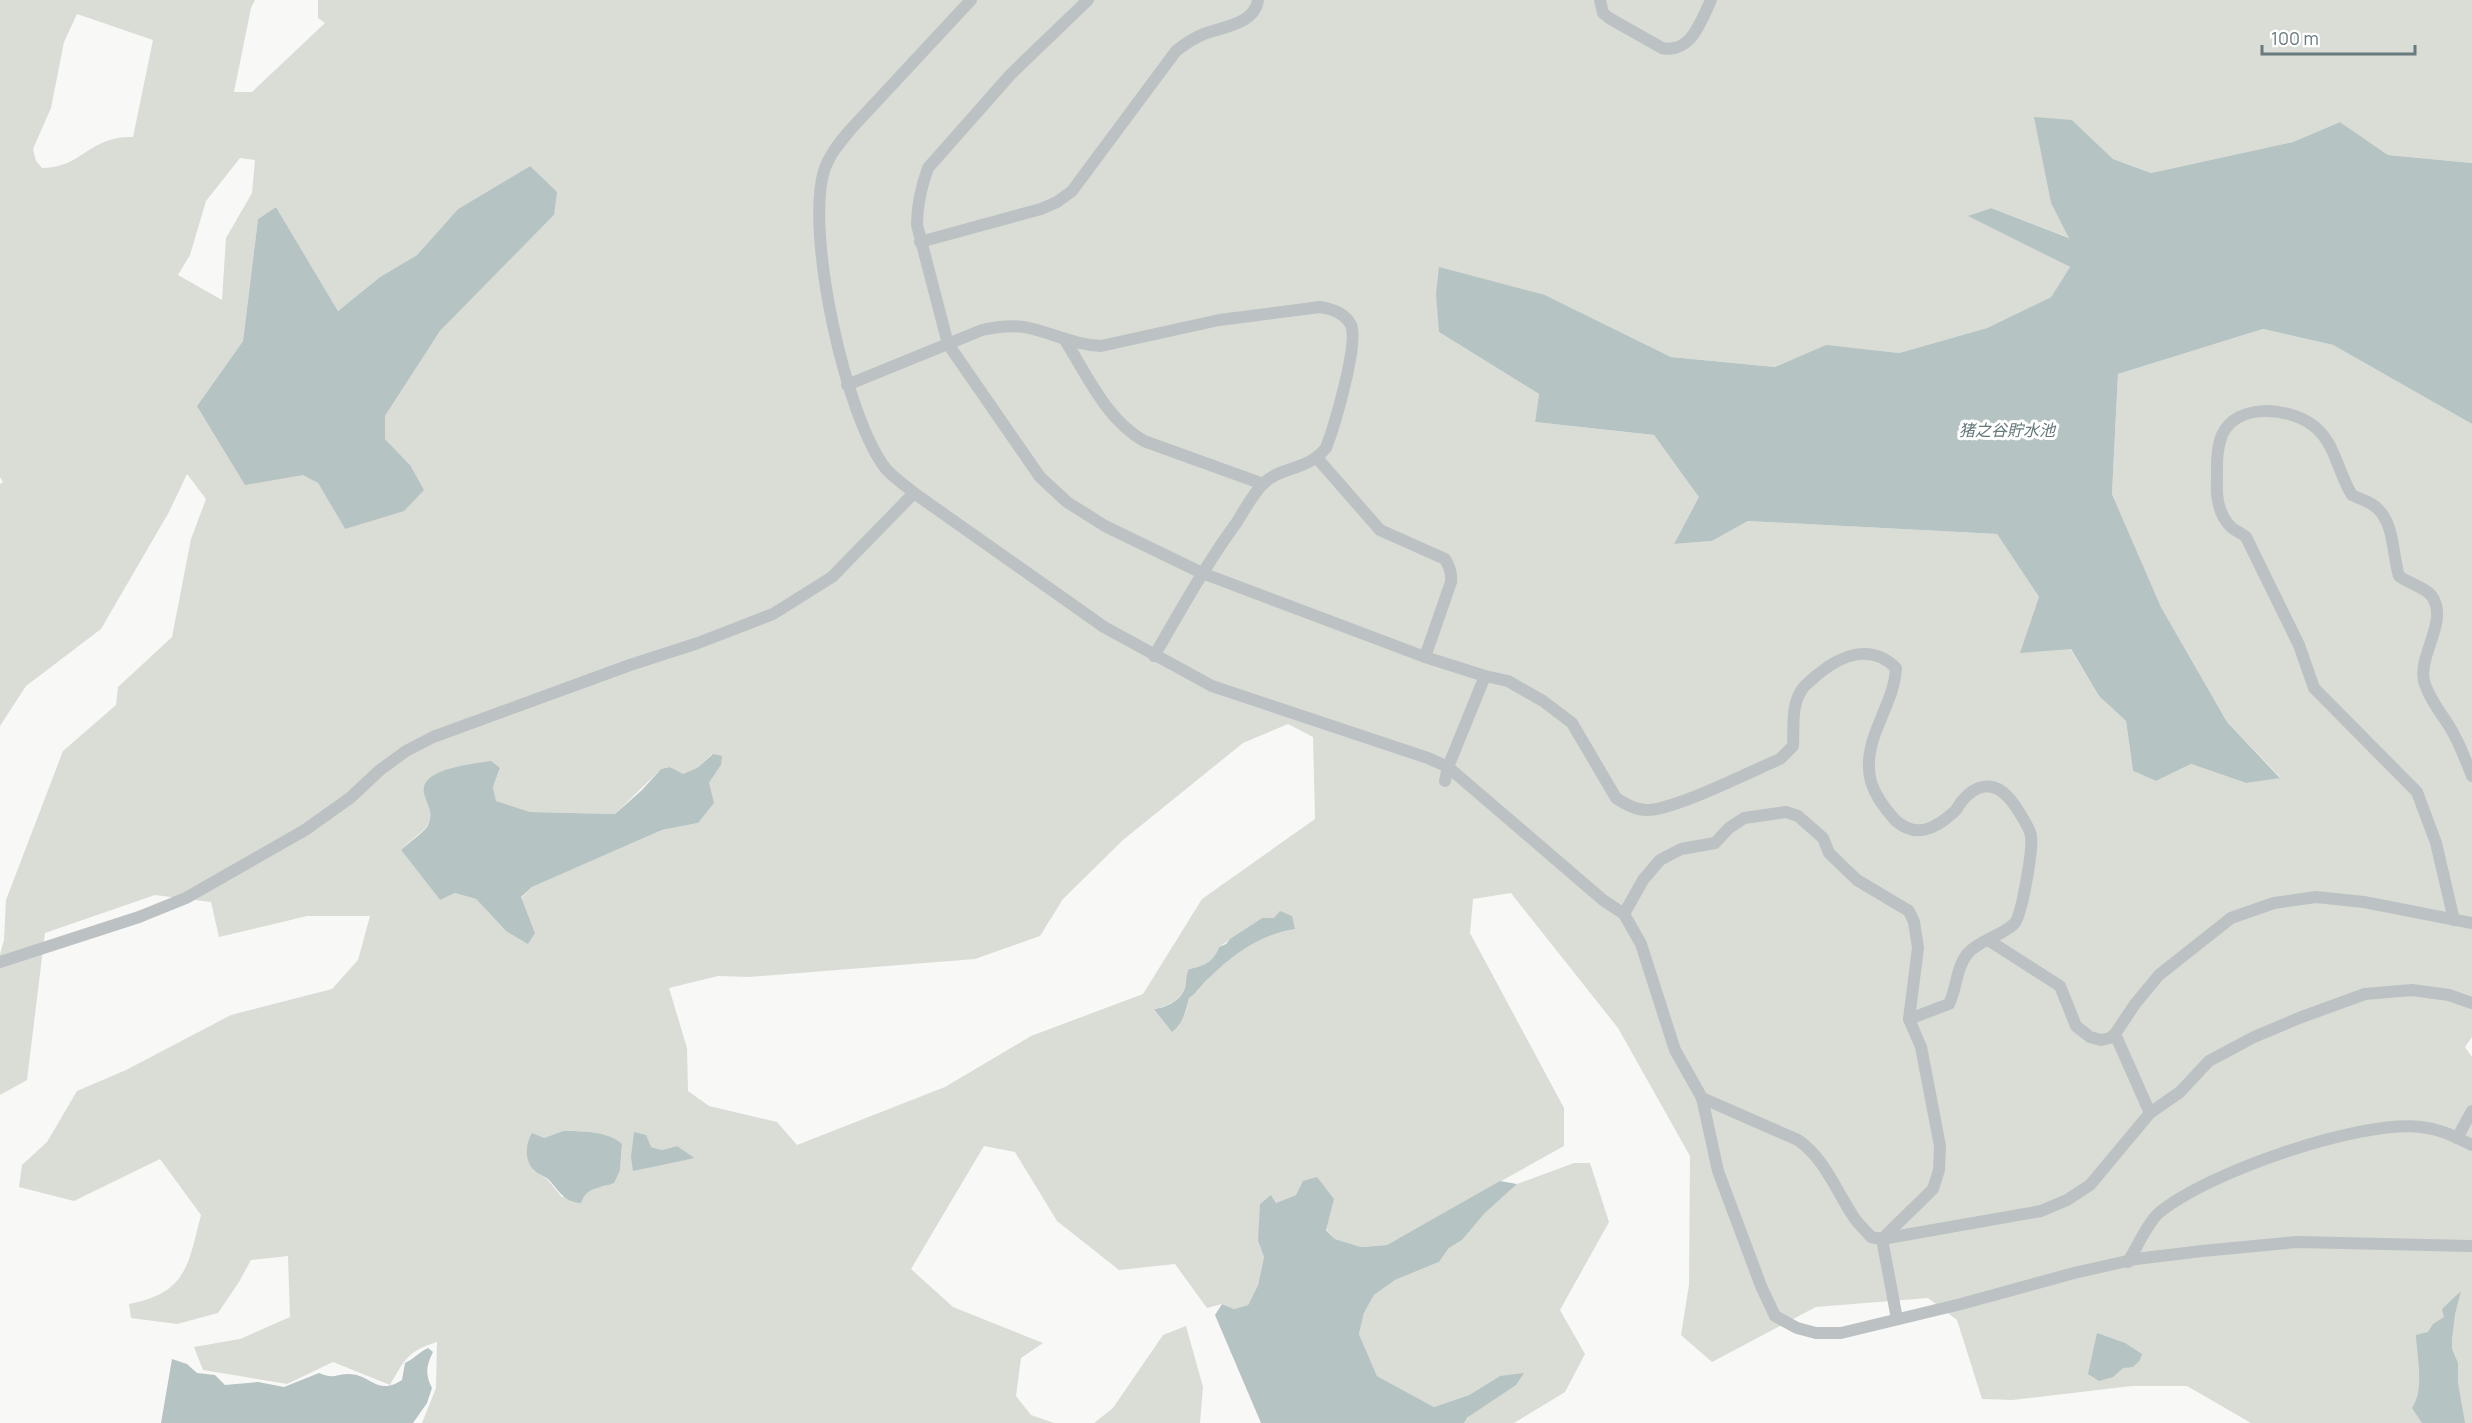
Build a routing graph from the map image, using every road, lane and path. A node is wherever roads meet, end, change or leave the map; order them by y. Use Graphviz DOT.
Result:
graph roads {
  1 [pos="971,0"];
  2 [pos="1088,0"];
  3 [pos="1258,0"];
  4 [pos="1600,0"];
  5 [pos="1712,0"];
  6 [pos="920,242"];
  7 [pos="1065,340"];
  8 [pos="948,344"];
  9 [pos="847,385"];
  10 [pos="1317,458"];
  11 [pos="1263,484"];
  12 [pos="914,493"];
  13 [pos="1202,573"];
  14 [pos="1154,656"];
  15 [pos="1425,657"];
  16 [pos="1485,676"];
  17 [pos="1448,767"];
  18 [pos="2472,776"];
  19 [pos="1445,781"];
  20 [pos="1624,914"];
  21 [pos="2454,920"];
  22 [pos="2472,923"];
  23 [pos="1988,940"];
  24 [pos="0,962"];
  25 [pos="2472,1003"];
  26 [pos="1909,1019"];
  27 [pos="2115,1034"];
  28 [pos="1702,1098"];
  29 [pos="2472,1111"];
  30 [pos="2150,1113"];
  31 [pos="2457,1138"];
  32 [pos="2472,1145"];
  33 [pos="1882,1239"];
  34 [pos="2472,1246"];
  35 [pos="2128,1262"];
  36 [pos="1897,1320"];
  1 -- 9 [label="street"];
  2 -- 6 [label="street"];
  3 -- 6 [label="street"];
  4 -- 5 [label="street"];
  6 -- 8 [label="street"];
  7 -- 8 [label="street"];
  7 -- 10 [label="street"];
  7 -- 11 [label="street"];
  8 -- 9 [label="street"];
  8 -- 13 [label="street"];
  9 -- 12 [label="street"];
  10 -- 11 [label="street"];
  10 -- 15 [label="street"];
  11 -- 13 [label="street"];
  12 -- 14 [label="street"];
  12 -- 24 [label="street"];
  13 -- 14 [label="street"];
  13 -- 15 [label="street"];
  14 -- 17 [label="street"];
  15 -- 16 [label="street"];
  16 -- 17 [label="street"];
  16 -- 23 [label="street"];
  17 -- 19 [label="street"];
  17 -- 20 [label="street"];
  18 -- 21 [label="street"];
  20 -- 26 [label="street"];
  20 -- 28 [label="street"];
  21 -- 22 [label="street"];
  21 -- 27 [label="street"];
  23 -- 26 [label="street"];
  23 -- 27 [label="street"];
  25 -- 30 [label="street"];
  26 -- 33 [label="street"];
  27 -- 30 [label="street"];
  28 -- 33 [label="street"];
  28 -- 36 [label="street"];
  29 -- 31 [label="street"];
  30 -- 33 [label="street"];
  31 -- 32 [label="street"];
  31 -- 35 [label="street"];
  33 -- 36 [label="street"];
  34 -- 35 [label="street"];
  35 -- 36 [label="street"];
}
